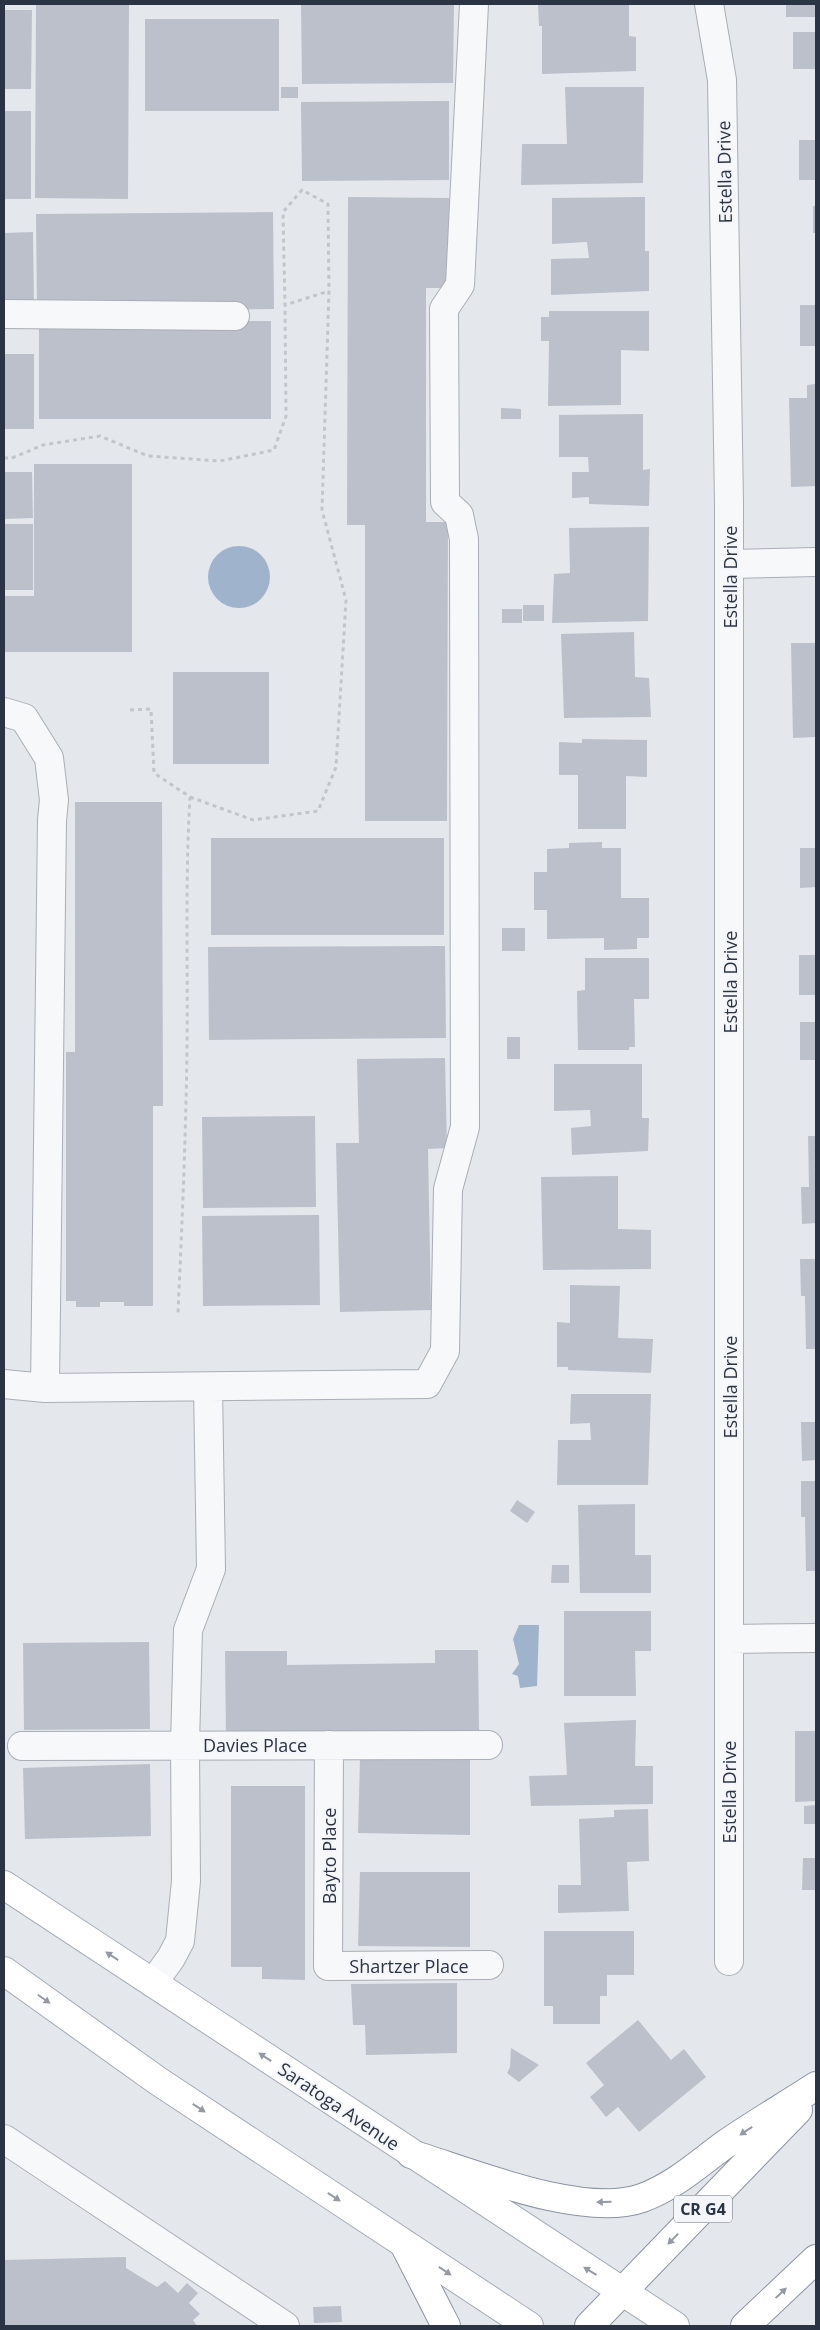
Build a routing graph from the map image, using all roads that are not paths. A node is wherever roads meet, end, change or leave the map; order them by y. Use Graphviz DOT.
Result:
graph roads {
  1 [pos="474,4"];
  2 [pos="709,4"];
  3 [pos="4,314"];
  4 [pos="235,316"];
  5 [pos="816,562"];
  6 [pos="730,564"];
  7 [pos="4,712"];
  8 [pos="4,1384"];
  9 [pos="208,1387"];
  10 [pos="46,1388"];
  11 [pos="816,1638"];
  12 [pos="729,1639"];
  13 [pos="185,1745"];
  14 [pos="488,1745"];
  15 [pos="22,1746"];
  16 [pos="329,1746"];
  17 [pos="4,1885"];
  18 [pos="729,1961"];
  19 [pos="489,1965"];
  20 [pos="328,1966"];
  21 [pos="4,1971"];
  22 [pos="153,1983"];
  23 [pos="816,2086"];
  24 [pos="816,2091"];
  25 [pos="4,2139"];
  26 [pos="411,2154"];
  27 [pos="404,2244"];
  28 [pos="816,2259"];
  29 [pos="622,2290"];
  30 [pos="285,2326"];
  31 [pos="446,2326"];
  32 [pos="529,2326"];
  33 [pos="589,2326"];
  34 [pos="676,2326"];
  35 [pos="745,2326"];
  1 -- 9 [label="street"];
  2 -- 6 [label="street, Estella Drive"];
  3 -- 4 [label="street"];
  5 -- 6 [label="street"];
  6 -- 12 [label="street, Estella Drive"];
  7 -- 10 [label="street"];
  8 -- 10 [label="street"];
  9 -- 10 [label="street"];
  9 -- 13 [label="street"];
  11 -- 12 [label="street"];
  12 -- 18 [label="street, Estella Drive"];
  13 -- 15 [label="street, Davies Place"];
  13 -- 16 [label="street, Davies Place"];
  13 -- 22 [label="street"];
  14 -- 16 [label="street, Davies Place"];
  16 -- 20 [label="street, Bayto Place"];
  22 -- 17 [label="main road, Saratoga Avenue, one-way"];
  19 -- 20 [label="street, Shartzer Place"];
  21 -- 27 [label="main road, one-way"];
  26 -- 22 [label="main road, Saratoga Avenue, one-way"];
  23 -- 26 [label="main road, one-way"];
  24 -- 29 [label="main road, CR G4, one-way"];
  25 -- 30 [label="street"];
  29 -- 26 [label="main road, Saratoga Avenue, one-way"];
  27 -- 31 [label="main road"];
  27 -- 32 [label="main road, one-way"];
  35 -- 28 [label="main road, one-way"];
  29 -- 33 [label="main road, CR G4"];
  29 -- 34 [label="main road, Saratoga Avenue"];
}
